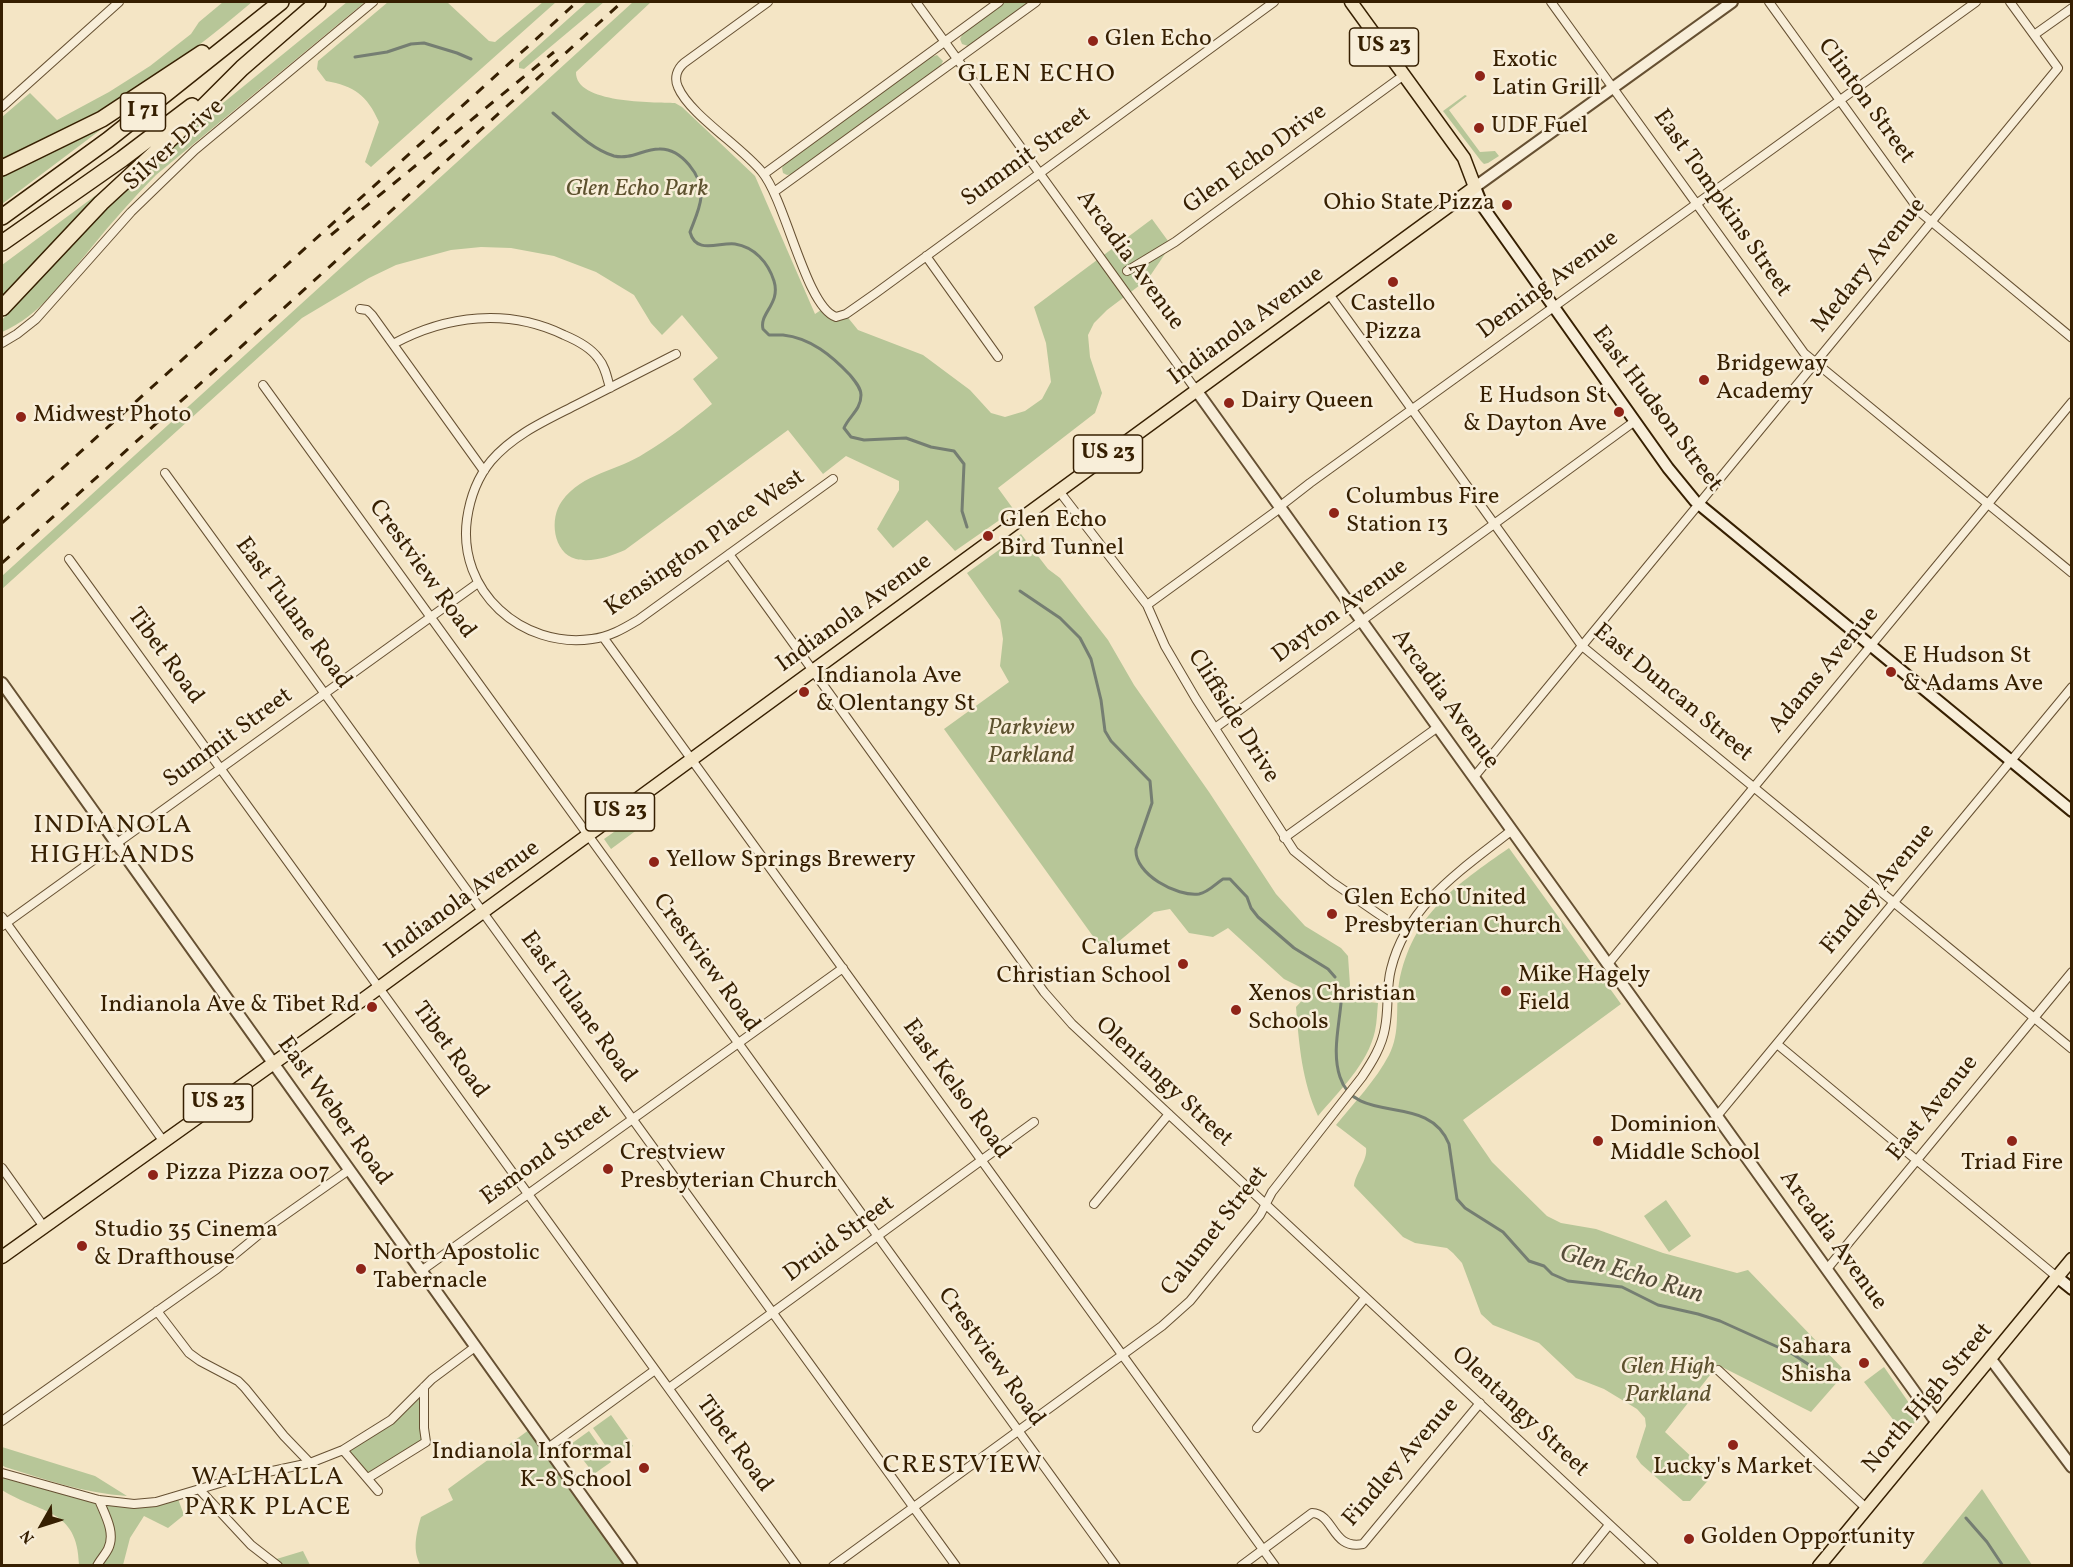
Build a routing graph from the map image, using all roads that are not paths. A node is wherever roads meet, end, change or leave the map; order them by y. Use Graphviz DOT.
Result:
graph roads {
  1 [pos="119,2"];
  2 [pos="280,2"];
  3 [pos="318,2"];
  4 [pos="373,2"];
  5 [pos="768,2"];
  6 [pos="916,2"];
  7 [pos="999,2"];
  8 [pos="1036,2"];
  9 [pos="1274,2"];
  10 [pos="1351,2"];
  11 [pos="1551,2"];
  12 [pos="1732,2"];
  13 [pos="1769,2"];
  14 [pos="1976,2"];
  15 [pos="2010,2"];
  16 [pos="2072,8"];
  17 [pos="2034,35"];
  18 [pos="945,41"];
  19 [pos="958,59"];
  20 [pos="242,68"];
  21 [pos="1404,75"];
  22 [pos="1613,87"];
  23 [pos="1840,100"];
  24 [pos="2,107"];
  25 [pos="2,168"];
  26 [pos="1040,173"];
  27 [pos="764,174"];
  28 [pos="1475,187"];
  29 [pos="774,192"];
  30 [pos="1698,204"];
  31 [pos="2,218"];
  32 [pos="1931,223"];
  33 [pos="2,243"];
  34 [pos="926,256"];
  35 [pos="1127,271"];
  36 [pos="1329,294"];
  37 [pos="1554,307"];
  38 [pos="2,308"];
  39 [pos="360,309"];
  40 [pos="17,334"];
  41 [pos="2,336"];
  42 [pos="2072,338"];
  43 [pos="2,343"];
  44 [pos="393,344"];
  45 [pos="676,354"];
  46 [pos="998,357"];
  47 [pos="1815,363"];
  48 [pos="263,385"];
  49 [pos="610,388"];
  50 [pos="1196,390"];
  51 [pos="2072,402"];
  52 [pos="1412,410"];
  53 [pos="1635,421"];
  54 [pos="484,471"];
  55 [pos="165,473"];
  56 [pos="833,479"];
  57 [pos="1059,491"];
  58 [pos="1987,504"];
  59 [pos="1699,505"];
  60 [pos="1280,507"];
  61 [pos="1494,525"];
  62 [pos="729,554"];
  63 [pos="69,559"];
  64 [pos="2072,573"];
  65 [pos="478,583"];
  66 [pos="1147,605"];
  67 [pos="431,618"];
  68 [pos="1362,621"];
  69 [pos="603,637"];
  70 [pos="1582,646"];
  71 [pos="1871,646"];
  72 [pos="813,671"];
  73 [pos="2,683"];
  74 [pos="2072,687"];
  75 [pos="325,693"];
  76 [pos="1438,727"];
  77 [pos="1215,728"];
  78 [pos="692,759"];
  79 [pos="2011,761"];
  80 [pos="221,768"];
  81 [pos="1474,777"];
  82 [pos="1754,788"];
  83 [pos="2072,811"];
  84 [pos="1512,831"];
  85 [pos="588,835"];
  86 [pos="1284,838"];
  87 [pos="116,844"];
  88 [pos="1894,904"];
  89 [pos="483,912"];
  90 [pos="3,922"];
  91 [pos="1406,933"];
  92 [pos="1608,964"];
  93 [pos="843,968"];
  94 [pos="2072,972"];
  95 [pos="379,988"];
  96 [pos="2034,1018"];
  97 [pos="738,1043"];
  98 [pos="1777,1044"];
  99 [pos="2072,1049"];
  100 [pos="273,1064"];
  101 [pos="1168,1114"];
  102 [pos="1717,1116"];
  103 [pos="633,1119"];
  104 [pos="1034,1122"];
  105 [pos="164,1142"];
  106 [pos="982,1160"];
  107 [pos="1917,1161"];
  108 [pos="2,1168"];
  109 [pos="349,1170"];
  110 [pos="528,1194"];
  111 [pos="1094,1204"];
  112 [pos="1265,1205"];
  113 [pos="44,1227"];
  114 [pos="878,1236"];
  115 [pos="2,1257"];
  116 [pos="2072,1259"];
  117 [pos="1827,1269"];
  118 [pos="421,1271"];
  119 [pos="2057,1277"];
  120 [pos="2072,1289"];
  121 [pos="1365,1298"];
  122 [pos="157,1311"];
  123 [pos="773,1312"];
  124 [pos="476,1347"];
  125 [pos="1122,1355"];
  126 [pos="1990,1358"];
  127 [pos="655,1370"];
  128 [pos="1718,1370"];
  129 [pos="424,1388"];
  130 [pos="669,1388"];
  131 [pos="1480,1403"];
  132 [pos="2,1421"];
  133 [pos="1937,1423"];
  134 [pos="1257,1428"];
  135 [pos="1019,1431"];
  136 [pos="548,1448"];
  137 [pos="343,1450"];
  138 [pos="310,1463"];
  139 [pos="2072,1467"];
  140 [pos="2,1473"];
  141 [pos="368,1478"];
  142 [pos="199,1489"];
  143 [pos="378,1491"];
  144 [pos="99,1500"];
  145 [pos="914,1508"];
  146 [pos="1866,1508"];
  147 [pos="1610,1525"];
  148 [pos="1263,1549"];
  149 [pos="97,1566"];
  150 [pos="278,1566"];
  151 [pos="632,1566"];
  152 [pos="797,1566"];
  153 [pos="833,1566"];
  154 [pos="956,1566"];
  155 [pos="1116,1566"];
  156 [pos="1241,1566"];
  157 [pos="1275,1566"];
  158 [pos="1576,1566"];
  159 [pos="1654,1566"];
  160 [pos="1819,1566"];
  1 -- 24 [label="street"];
  2 -- 25 [label="highway"];
  2 -- 31 [label="highway, I 71"];
  3 -- 20 [label="highway, I 71"];
  4 -- 40 [label="street, Silver Drive"];
  5 -- 27 [label="street"];
  6 -- 18 [label="street, Arcadia Avenue"];
  7 -- 18 [label="street"];
  8 -- 19 [label="street"];
  9 -- 26 [label="street, Summit Street"];
  10 -- 21 [label="main road, East Hudson Street / US 23"];
  11 -- 22 [label="street, East Tompkins Street"];
  12 -- 22 [label="street, Indianola Avenue"];
  13 -- 23 [label="street, Clinton Street"];
  14 -- 23 [label="street, Deming Avenue"];
  15 -- 17 [label="street"];
  16 -- 17 [label="street"];
  17 -- 32 [label="street, Medary Avenue"];
  18 -- 19 [label="street, Arcadia Avenue"];
  18 -- 27 [label="street"];
  19 -- 26 [label="street, Arcadia Avenue"];
  19 -- 29 [label="street"];
  20 -- 33 [label="highway, I 71"];
  20 -- 38 [label="highway"];
  21 -- 28 [label="main road, East Hudson Street / US 23"];
  21 -- 35 [label="street, Glen Echo Drive"];
  22 -- 28 [label="street, Indianola Avenue"];
  22 -- 30 [label="street, East Tompkins Street"];
  23 -- 30 [label="street, Deming Avenue"];
  23 -- 32 [label="street, Clinton Street"];
  26 -- 34 [label="street, Summit Street"];
  26 -- 50 [label="street, Arcadia Avenue"];
  27 -- 29 [label="street"];
  28 -- 36 [label="main road, Indianola Avenue / US 23"];
  28 -- 37 [label="street, East Hudson Street"];
  29 -- 34 [label="street, Summit Street"];
  30 -- 37 [label="street, Deming Avenue"];
  30 -- 47 [label="street, East Tompkins Street"];
  32 -- 42 [label="street, Clinton Street"];
  32 -- 47 [label="street, Medary Avenue"];
  34 -- 46 [label="street"];
  36 -- 50 [label="main road, Indianola Avenue / US 23"];
  36 -- 52 [label="street, East Duncan Street"];
  37 -- 52 [label="street, Deming Avenue"];
  37 -- 53 [label="street, East Hudson Street"];
  39 -- 44 [label="street"];
  40 -- 41 [label="street"];
  40 -- 43 [label="street, Silver Drive"];
  44 -- 49 [label="street"];
  44 -- 54 [label="street"];
  45 -- 49 [label="street, Kensington Place West"];
  47 -- 58 [label="street, East Tompkins Street"];
  47 -- 59 [label="street, Medary Avenue"];
  48 -- 67 [label="street, Crestview Road"];
  49 -- 54 [label="street, Kensington Place West"];
  50 -- 57 [label="main road, Indianola Avenue / US 23"];
  50 -- 60 [label="street, Arcadia Avenue"];
  51 -- 58 [label="street, Adams Avenue"];
  52 -- 60 [label="street, Deming Avenue"];
  52 -- 61 [label="street, East Duncan Street"];
  53 -- 59 [label="street, East Hudson Street"];
  53 -- 61 [label="street, Dayton Avenue"];
  54 -- 65 [label="street, Kensington Place West"];
  55 -- 75 [label="street, East Tulane Road"];
  56 -- 62 [label="street, Kensington Place West"];
  57 -- 66 [label="street, Cliffside Drive"];
  57 -- 72 [label="main road, Indianola Avenue / US 23"];
  58 -- 64 [label="street, East Tompkins Street"];
  58 -- 71 [label="street, Adams Avenue"];
  59 -- 70 [label="street, Medary Avenue"];
  59 -- 71 [label="street, East Hudson Street"];
  60 -- 66 [label="street, Deming Avenue"];
  60 -- 68 [label="street, Arcadia Avenue"];
  61 -- 68 [label="street, Dayton Avenue"];
  61 -- 70 [label="street, East Duncan Street"];
  62 -- 69 [label="street, Kensington Place West"];
  62 -- 72 [label="street, Olentangy Street"];
  63 -- 80 [label="street, Tibet Road"];
  65 -- 67 [label="street, Summit Street"];
  65 -- 69 [label="street, Kensington Place West"];
  66 -- 77 [label="street, Cliffside Drive"];
  67 -- 75 [label="street, Summit Street"];
  67 -- 85 [label="street, Crestview Road"];
  68 -- 76 [label="street, Arcadia Avenue"];
  68 -- 77 [label="street, Dayton Avenue"];
  69 -- 78 [label="street, East Kelso Road"];
  70 -- 81 [label="street, Medary Avenue"];
  70 -- 82 [label="street, East Duncan Street"];
  71 -- 79 [label="street, East Hudson Street"];
  71 -- 82 [label="street, Adams Avenue"];
  72 -- 78 [label="main road, Indianola Avenue / US 23"];
  72 -- 101 [label="street, Olentangy Street"];
  73 -- 87 [label="street, East Weber Road"];
  74 -- 79 [label="street, Findley Avenue"];
  75 -- 80 [label="street, Summit Street"];
  75 -- 89 [label="street, East Tulane Road"];
  76 -- 81 [label="street, Arcadia Avenue"];
  76 -- 86 [label="street"];
  77 -- 86 [label="street, Cliffside Drive"];
  78 -- 85 [label="main road, Indianola Avenue / US 23"];
  78 -- 93 [label="street, East Kelso Road"];
  79 -- 83 [label="street, East Hudson Street"];
  79 -- 88 [label="street, Findley Avenue"];
  80 -- 87 [label="street, Summit Street"];
  80 -- 95 [label="street, Tibet Road"];
  81 -- 84 [label="street, Arcadia Avenue"];
  82 -- 88 [label="street, East Duncan Street"];
  82 -- 92 [label="street, Adams Avenue"];
  84 -- 91 [label="street, Calumet Street"];
  84 -- 92 [label="street, Arcadia Avenue"];
  85 -- 89 [label="main road, Indianola Avenue / US 23"];
  85 -- 97 [label="street, Crestview Road"];
  86 -- 91 [label="street, Cliffside Drive"];
  87 -- 90 [label="street, Summit Street"];
  87 -- 100 [label="street, East Weber Road"];
  88 -- 96 [label="street, East Duncan Street"];
  88 -- 98 [label="street, Findley Avenue"];
  89 -- 95 [label="main road, Indianola Avenue / US 23"];
  89 -- 103 [label="street, East Tulane Road"];
  90 -- 105 [label="street"];
  91 -- 112 [label="street, Calumet Street"];
  92 -- 102 [label="street, Arcadia Avenue"];
  93 -- 97 [label="street, Esmond Street"];
  93 -- 106 [label="street, East Kelso Road"];
  94 -- 96 [label="street, East Avenue"];
  95 -- 100 [label="main road, Indianola Avenue / US 23"];
  95 -- 110 [label="street, Tibet Road"];
  96 -- 99 [label="street, East Duncan Street"];
  96 -- 107 [label="street, East Avenue"];
  97 -- 103 [label="street, Esmond Street"];
  97 -- 114 [label="street, Crestview Road"];
  98 -- 102 [label="street, Findley Avenue"];
  98 -- 107 [label="street"];
  100 -- 105 [label="main road, Indianola Avenue / US 23"];
  100 -- 109 [label="street, East Weber Road"];
  101 -- 111 [label="street"];
  101 -- 112 [label="street, Olentangy Street"];
  102 -- 117 [label="street, Arcadia Avenue"];
  103 -- 110 [label="street, Esmond Street"];
  103 -- 123 [label="street, East Tulane Road"];
  104 -- 106 [label="street, Druid Street"];
  105 -- 113 [label="main road, Indianola Avenue / US 23"];
  106 -- 114 [label="street, Druid Street"];
  106 -- 125 [label="street, East Kelso Road"];
  107 -- 117 [label="street, East Avenue"];
  107 -- 119 [label="street"];
  108 -- 113 [label="street"];
  109 -- 118 [label="street, East Weber Road"];
  109 -- 122 [label="street"];
  110 -- 118 [label="street, Esmond Street"];
  110 -- 127 [label="street, Tibet Road"];
  112 -- 121 [label="street, Olentangy Street"];
  112 -- 125 [label="street, Calumet Street"];
  113 -- 115 [label="main road, Indianola Avenue / US 23"];
  114 -- 123 [label="street, Druid Street"];
  114 -- 135 [label="street, Crestview Road"];
  116 -- 119 [label="main road, North High Street"];
  117 -- 133 [label="street, Arcadia Avenue"];
  118 -- 124 [label="street, East Weber Road"];
  119 -- 120 [label="street"];
  119 -- 126 [label="main road, North High Street"];
  121 -- 131 [label="street, Olentangy Street"];
  121 -- 134 [label="street"];
  122 -- 132 [label="street"];
  122 -- 138 [label="street"];
  123 -- 130 [label="street, Druid Street"];
  123 -- 145 [label="street, East Tulane Road"];
  124 -- 129 [label="street"];
  124 -- 136 [label="street, East Weber Road"];
  125 -- 135 [label="street, Calumet Street"];
  125 -- 148 [label="street, East Kelso Road"];
  126 -- 133 [label="main road, North High Street"];
  126 -- 139 [label="street"];
  127 -- 130 [label="street, Tibet Road"];
  127 -- 136 [label="street"];
  128 -- 146 [label="street"];
  129 -- 137 [label="street"];
  129 -- 141 [label="street"];
  130 -- 152 [label="street, Tibet Road"];
  131 -- 147 [label="street, Olentangy Street"];
  131 -- 148 [label="street, Findley Avenue"];
  133 -- 146 [label="main road, North High Street"];
  135 -- 145 [label="street, Calumet Street"];
  135 -- 155 [label="street, Crestview Road"];
  136 -- 151 [label="street, East Weber Road"];
  137 -- 138 [label="street"];
  137 -- 141 [label="street"];
  138 -- 142 [label="street"];
  140 -- 144 [label="street"];
  141 -- 143 [label="street"];
  142 -- 144 [label="street"];
  142 -- 150 [label="street"];
  144 -- 149 [label="street"];
  145 -- 153 [label="street, Calumet Street"];
  145 -- 154 [label="street, East Tulane Road"];
  146 -- 160 [label="main road, North High Street"];
  147 -- 158 [label="street"];
  147 -- 159 [label="street, Olentangy Street"];
  148 -- 156 [label="street, Findley Avenue"];
  148 -- 157 [label="street, East Kelso Road"];
}
